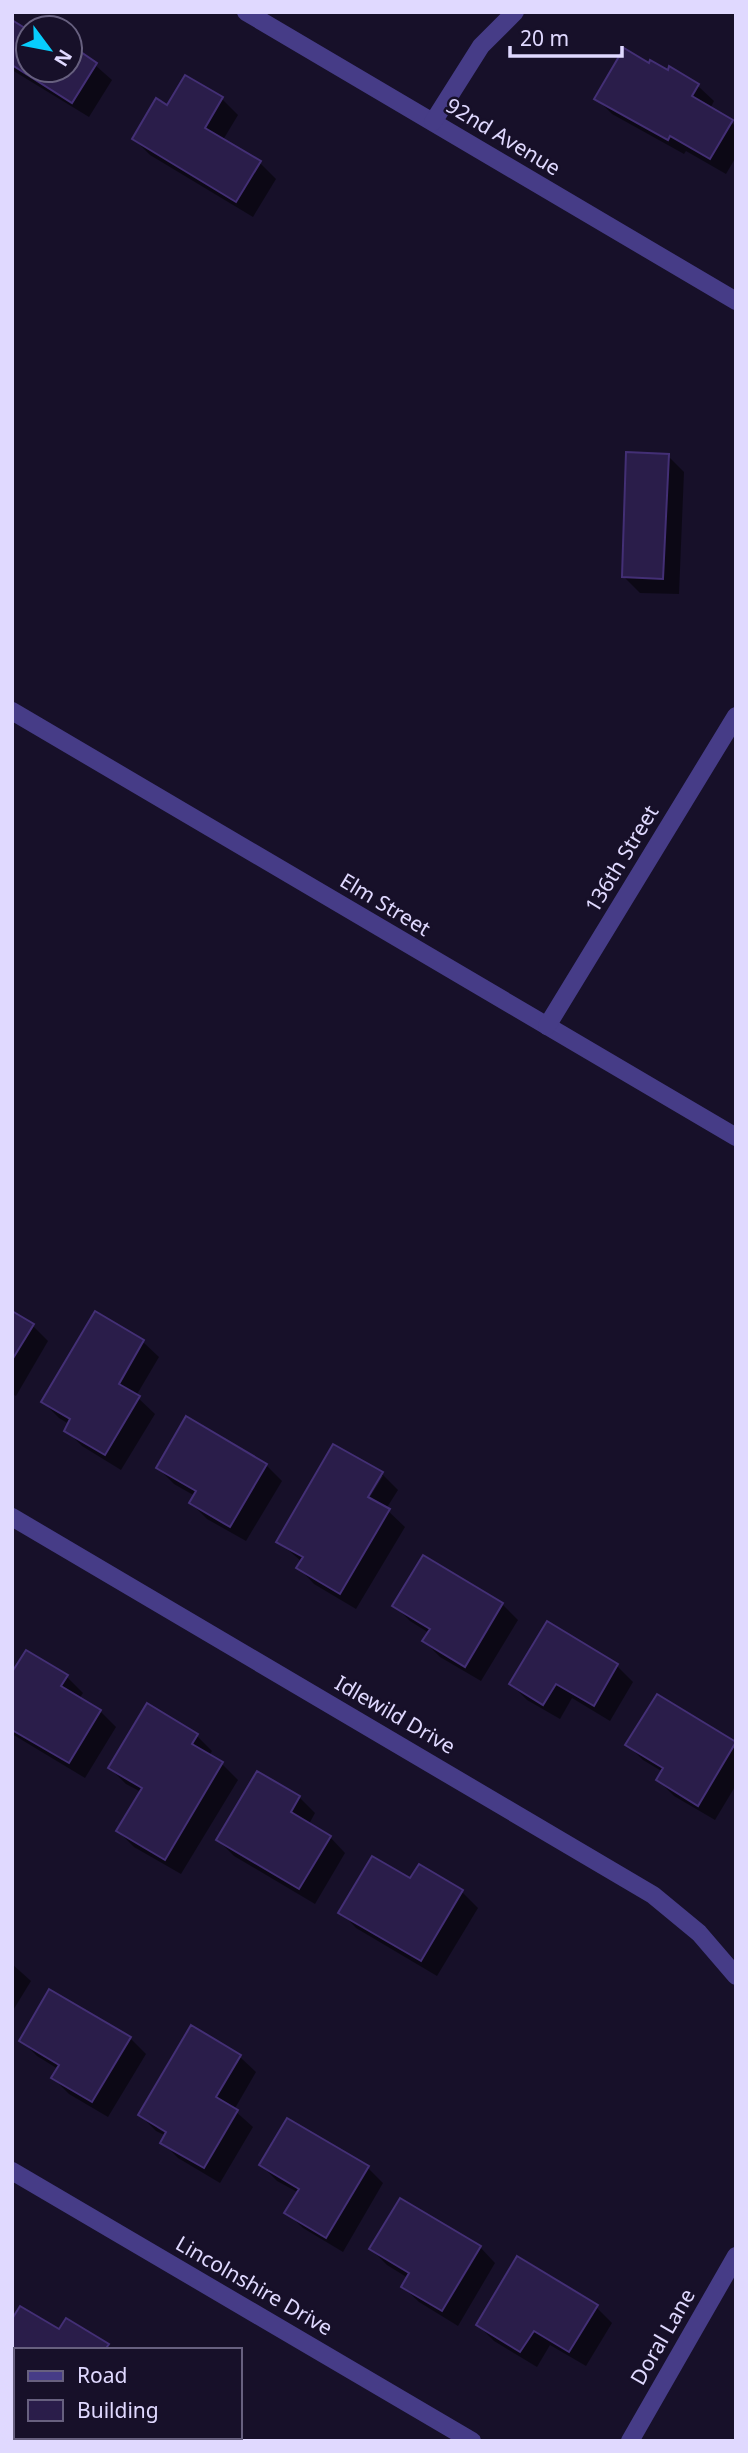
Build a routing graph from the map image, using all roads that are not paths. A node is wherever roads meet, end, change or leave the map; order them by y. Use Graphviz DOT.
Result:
graph roads {
  1 [pos="246,12"];
  2 [pos="515,12"];
  3 [pos="433,122"];
  4 [pos="736,301"];
  5 [pos="12,711"];
  6 [pos="736,716"];
  7 [pos="547,1026"];
  8 [pos="736,1137"];
  9 [pos="12,1517"];
  10 [pos="736,1976"];
  11 [pos="12,2171"];
  12 [pos="736,2256"];
  13 [pos="472,2441"];
  14 [pos="630,2441"];
  1 -- 3 [label="street, 92nd Avenue"];
  2 -- 3 [label="street"];
  3 -- 4 [label="street, 92nd Avenue"];
  5 -- 7 [label="street, Elm Street"];
  6 -- 7 [label="street, 136th Street"];
  7 -- 8 [label="street, Elm Street"];
  9 -- 10 [label="street, Idlewild Drive"];
  11 -- 13 [label="street, Lincolnshire Drive"];
  12 -- 14 [label="street, Doral Lane"];
}
